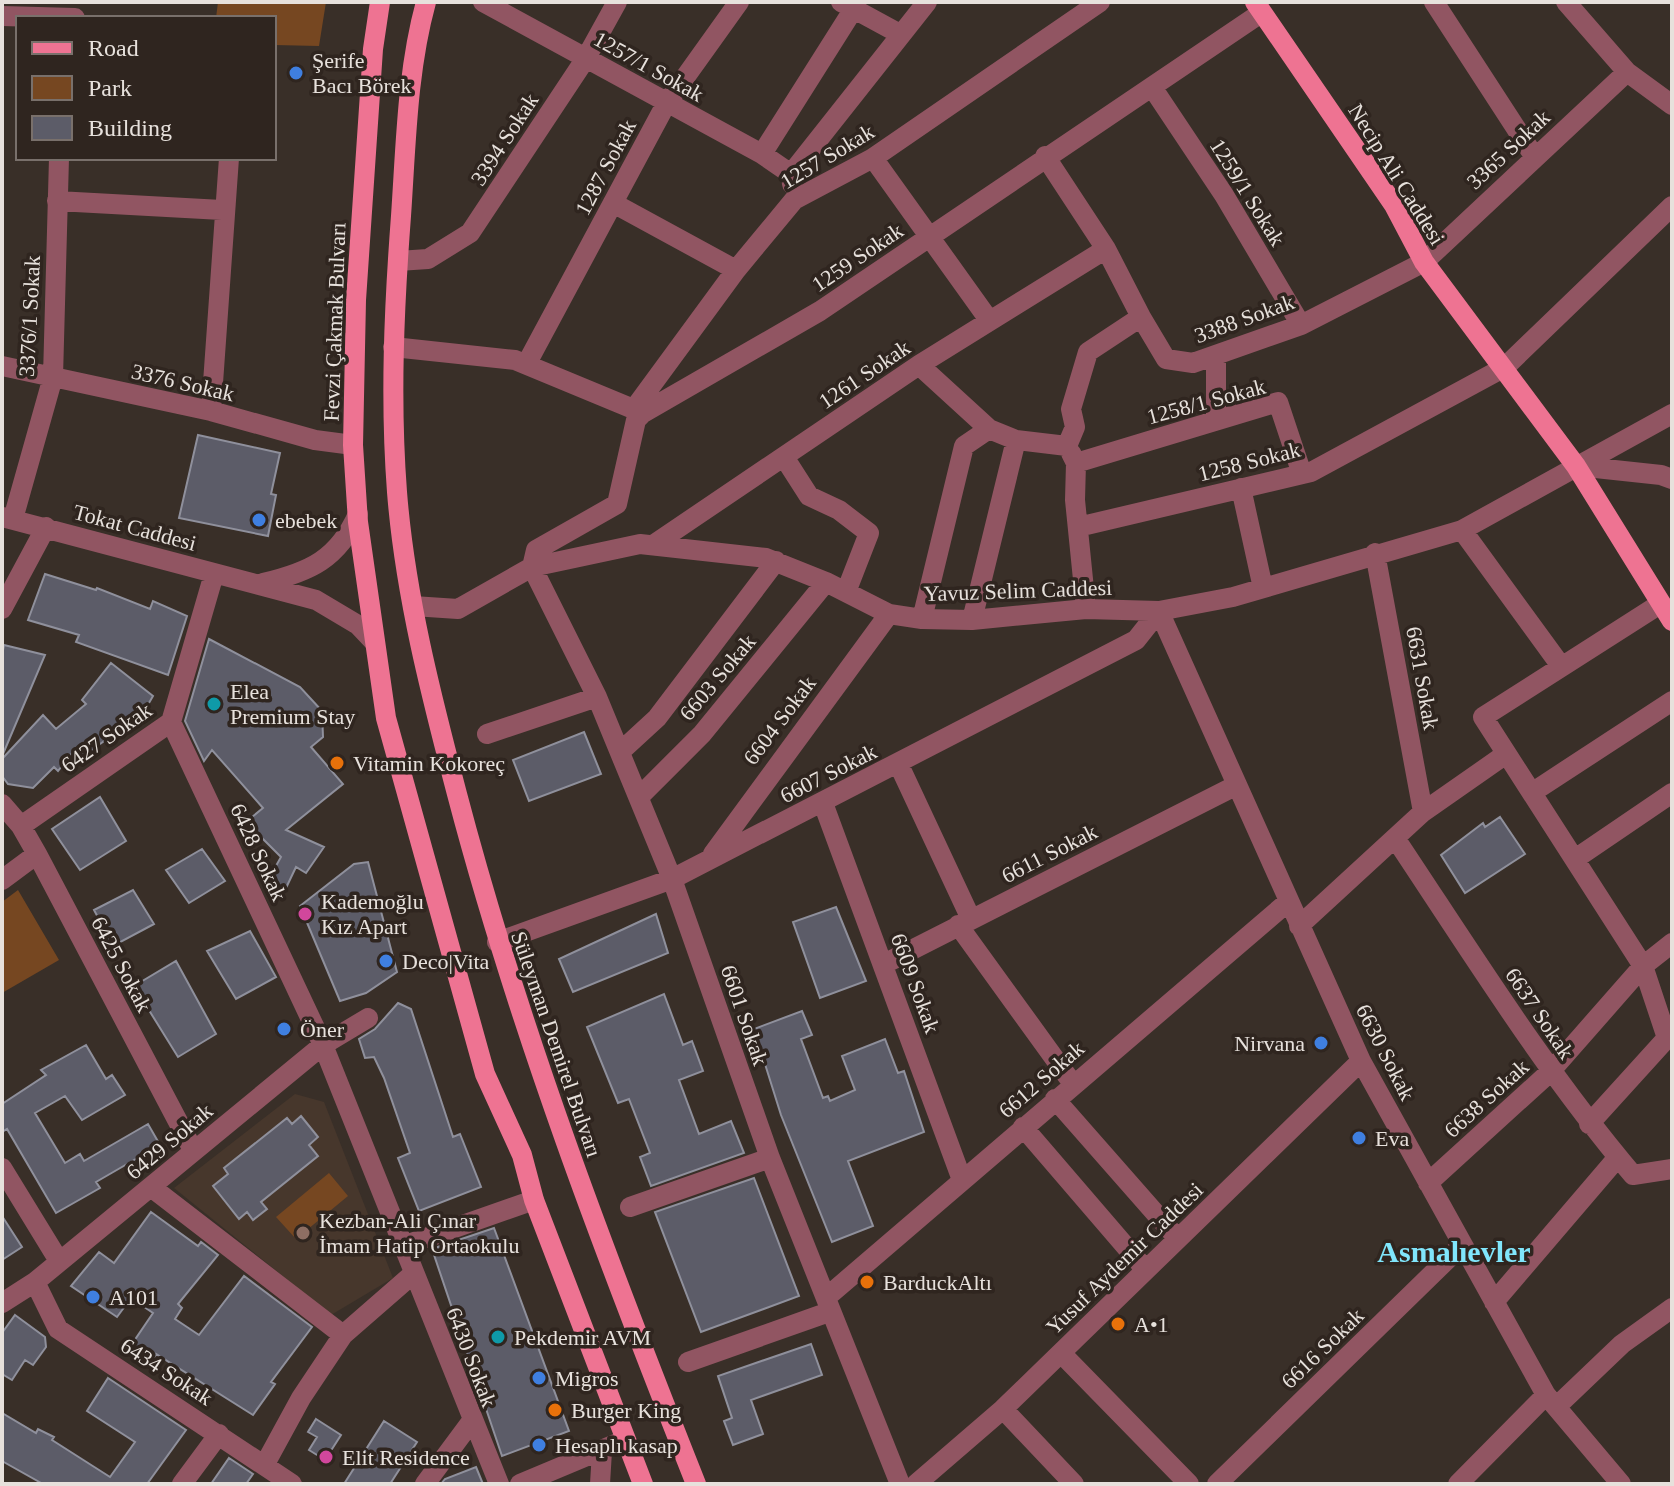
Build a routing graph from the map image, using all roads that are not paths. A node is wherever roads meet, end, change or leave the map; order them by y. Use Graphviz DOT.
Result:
graph roads {
  1 [pos="426,2"];
  2 [pos="483,2"];
  3 [pos="617,2"];
  4 [pos="739,2"];
  5 [pos="927,2"];
  6 [pos="1100,2"];
  7 [pos="1434,2"];
  8 [pos="1566,2"];
  9 [pos="847,6"];
  10 [pos="375,7"];
  11 [pos="1258,7"];
  12 [pos="900,34"];
  13 [pos="586,58"];
  14 [pos="1627,72"];
  15 [pos="1152,87"];
  16 [pos="666,104"];
  17 [pos="1672,105"];
  18 [pos="762,154"];
  19 [pos="1045,156"];
  20 [pos="1534,156"];
  21 [pos="873,158"];
  22 [pos="59,160"];
  23 [pos="229,160"];
  24 [pos="791,174"];
  25 [pos="794,200"];
  26 [pos="57,201"];
  27 [pos="613,203"];
  28 [pos="1672,206"];
  29 [pos="222,210"];
  30 [pos="928,237"];
  31 [pos="1106,249"];
  32 [pos="398,261"];
  33 [pos="1424,262"];
  34 [pos="736,270"];
  35 [pos="1141,317"];
  36 [pos="989,320"];
  37 [pos="1301,325"];
  38 [pos="393,347"];
  39 [pos="1216,357"];
  40 [pos="527,363"];
  41 [pos="919,365"];
  42 [pos="2,366"];
  43 [pos="1505,367"];
  44 [pos="53,377"];
  45 [pos="211,411"];
  46 [pos="639,411"];
  47 [pos="1672,414"];
  48 [pos="1216,420"];
  49 [pos="989,429"];
  50 [pos="1016,440"];
  51 [pos="353,445"];
  52 [pos="1072,454"];
  53 [pos="784,457"];
  54 [pos="1576,466"];
  55 [pos="1606,468"];
  56 [pos="1302,474"];
  57 [pos="1672,479"];
  58 [pos="1587,485"];
  59 [pos="1241,488"];
  60 [pos="358,514"];
  61 [pos="8,518"];
  62 [pos="46,527"];
  63 [pos="1078,527"];
  64 [pos="1462,530"];
  65 [pos="653,545"];
  66 [pos="1375,553"];
  67 [pos="776,561"];
  68 [pos="532,567"];
  69 [pos="214,574"];
  70 [pos="826,582"];
  71 [pos="255,585"];
  72 [pos="1263,588"];
  73 [pos="846,592"];
  74 [pos="413,606"];
  75 [pos="2,609"];
  76 [pos="1086,609"];
  77 [pos="1159,611"];
  78 [pos="1666,613"];
  79 [pos="889,614"];
  80 [pos="922,619"];
  81 [pos="972,620"];
  82 [pos="375,643"];
  83 [pos="1561,666"];
  84 [pos="597,697"];
  85 [pos="1672,701"];
  86 [pos="171,722"];
  87 [pos="487,734"];
  88 [pos="620,752"];
  89 [pos="1506,754"];
  90 [pos="899,765"];
  91 [pos="1237,785"];
  92 [pos="1533,792"];
  93 [pos="1672,793"];
  94 [pos="639,797"];
  95 [pos="823,803"];
  96 [pos="2,804"];
  97 [pos="1423,812"];
  98 [pos="21,826"];
  99 [pos="1395,838"];
  100 [pos="37,854"];
  101 [pos="711,858"];
  102 [pos="1575,859"];
  103 [pos="672,879"];
  104 [pos="2,880"];
  105 [pos="1289,901"];
  106 [pos="965,922"];
  107 [pos="1299,926"];
  108 [pos="497,942"];
  109 [pos="1672,943"];
  110 [pos="884,964"];
  111 [pos="1643,966"];
  112 [pos="368,1018"];
  113 [pos="323,1045"];
  114 [pos="1361,1061"];
  115 [pos="1550,1072"];
  116 [pos="1073,1084"];
  117 [pos="1055,1099"];
  118 [pos="1589,1124"];
  119 [pos="1023,1127"];
  120 [pos="193,1150"];
  121 [pos="1618,1157"];
  122 [pos="770,1158"];
  123 [pos="2,1168"];
  124 [pos="1672,1169"];
  125 [pos="962,1180"];
  126 [pos="1428,1183"];
  127 [pos="151,1187"];
  128 [pos="534,1200"];
  129 [pos="630,1207"];
  130 [pos="1178,1239"];
  131 [pos="403,1246"];
  132 [pos="1461,1246"];
  133 [pos="59,1261"];
  134 [pos="1145,1269"];
  135 [pos="413,1274"];
  136 [pos="35,1282"];
  137 [pos="1494,1302"];
  138 [pos="2,1303"];
  139 [pos="828,1304"];
  140 [pos="1672,1308"];
  141 [pos="343,1335"];
  142 [pos="1061,1353"];
  143 [pos="688,1362"];
  144 [pos="1551,1401"];
  145 [pos="1003,1409"];
  146 [pos="471,1422"];
  147 [pos="219,1434"];
  148 [pos="625,1440"];
  149 [pos="602,1451"];
  150 [pos="265,1464"];
  151 [pos="182,1484"];
  152 [pos="292,1484"];
  153 [pos="425,1484"];
  154 [pos="499,1484"];
  155 [pos="520,1484"];
  156 [pos="600,1484"];
  157 [pos="643,1484"];
  158 [pos="696,1484"];
  159 [pos="900,1484"];
  160 [pos="916,1484"];
  161 [pos="1074,1484"];
  162 [pos="1189,1484"];
  163 [pos="1217,1484"];
  164 [pos="1458,1484"];
  165 [pos="1621,1484"];
  1 -- 32 [label="main road"];
  2 -- 13 [label="street, 1257/1 Sokak"];
  3 -- 13 [label="street, 3394 Sokak"];
  4 -- 16 [label="street, 1287 Sokak"];
  5 -- 12 [label="street"];
  6 -- 21 [label="street, 1257 Sokak"];
  7 -- 20 [label="street"];
  8 -- 14 [label="street"];
  9 -- 12 [label="street"];
  9 -- 18 [label="street"];
  10 -- 51 [label="main road, Fevzi Çakmak Bulvarı"];
  11 -- 15 [label="street, 1259 Sokak"];
  11 -- 33 [label="main road, Necip Ali Caddesi"];
  12 -- 24 [label="street"];
  13 -- 16 [label="street, 1257/1 Sokak"];
  13 -- 32 [label="street, 3394 Sokak"];
  14 -- 17 [label="street"];
  14 -- 20 [label="street, 3365 Sokak"];
  15 -- 19 [label="street, 1259 Sokak"];
  15 -- 37 [label="street, 1259/1 Sokak"];
  16 -- 18 [label="street, 1257/1 Sokak"];
  16 -- 27 [label="street, 1287 Sokak"];
  18 -- 24 [label="street, 1257/1 Sokak"];
  19 -- 30 [label="street, 1259 Sokak"];
  19 -- 31 [label="street"];
  20 -- 33 [label="street, 3365 Sokak"];
  21 -- 25 [label="street, 1257 Sokak"];
  21 -- 30 [label="street"];
  22 -- 26 [label="street, 3376/1 Sokak"];
  23 -- 29 [label="street"];
  24 -- 25 [label="street"];
  25 -- 34 [label="street, 1257 Sokak"];
  26 -- 29 [label="street"];
  26 -- 44 [label="street, 3376/1 Sokak"];
  27 -- 34 [label="street"];
  27 -- 40 [label="street, 1287 Sokak"];
  28 -- 43 [label="street, 1258 Sokak"];
  29 -- 45 [label="street"];
  30 -- 36 [label="street"];
  30 -- 46 [label="street, 1259 Sokak"];
  31 -- 35 [label="street"];
  31 -- 36 [label="street, 1261 Sokak"];
  32 -- 38 [label="main road"];
  33 -- 37 [label="street, 3388 Sokak"];
  33 -- 43 [label="main road, Necip Ali Caddesi"];
  34 -- 46 [label="street, 1257 Sokak"];
  35 -- 39 [label="street, 3388 Sokak"];
  35 -- 52 [label="street"];
  36 -- 41 [label="street, 1261 Sokak"];
  37 -- 39 [label="street, 3388 Sokak"];
  38 -- 40 [label="street"];
  38 -- 74 [label="main road"];
  39 -- 48 [label="street"];
  40 -- 46 [label="street"];
  41 -- 49 [label="street"];
  41 -- 53 [label="street, 1261 Sokak"];
  42 -- 44 [label="street, 3376 Sokak"];
  43 -- 54 [label="main road, Necip Ali Caddesi"];
  43 -- 56 [label="street, 1258 Sokak"];
  44 -- 45 [label="street, 3376 Sokak"];
  44 -- 61 [label="street, 3376/1 Sokak"];
  45 -- 51 [label="street, 3376 Sokak"];
  46 -- 68 [label="street"];
  47 -- 54 [label="street, Yavuz Selim Caddesi"];
  48 -- 52 [label="street, 1258/1 Sokak"];
  48 -- 56 [label="street, 1258/1 Sokak"];
  49 -- 50 [label="street"];
  49 -- 80 [label="street"];
  50 -- 52 [label="street"];
  50 -- 81 [label="street"];
  51 -- 60 [label="main road, Fevzi Çakmak Bulvarı"];
  52 -- 63 [label="street"];
  53 -- 65 [label="street, 1261 Sokak"];
  53 -- 73 [label="street"];
  54 -- 55 [label="street"];
  54 -- 58 [label="main road, Necip Ali Caddesi"];
  54 -- 64 [label="street, Yavuz Selim Caddesi"];
  55 -- 57 [label="street"];
  55 -- 58 [label="street"];
  56 -- 59 [label="street, 1258 Sokak"];
  58 -- 78 [label="main road, Necip Ali Caddesi"];
  59 -- 63 [label="street, 1258 Sokak"];
  59 -- 72 [label="street"];
  60 -- 71 [label="street"];
  60 -- 82 [label="main road, Fevzi Çakmak Bulvarı"];
  61 -- 62 [label="street, Tokat Caddesi"];
  62 -- 69 [label="street, Tokat Caddesi"];
  62 -- 75 [label="street"];
  63 -- 76 [label="street"];
  64 -- 66 [label="street, Yavuz Selim Caddesi"];
  64 -- 83 [label="street"];
  65 -- 67 [label="street, Yavuz Selim Caddesi"];
  65 -- 68 [label="street, Yavuz Selim Caddesi"];
  66 -- 72 [label="street, Yavuz Selim Caddesi"];
  66 -- 97 [label="street, 6631 Sokak"];
  67 -- 70 [label="street, Yavuz Selim Caddesi"];
  67 -- 88 [label="street"];
  68 -- 74 [label="street, Yavuz Selim Caddesi"];
  68 -- 84 [label="street, 6601 Sokak"];
  69 -- 71 [label="street, Tokat Caddesi"];
  69 -- 86 [label="street, 6427 Sokak"];
  70 -- 73 [label="street, Yavuz Selim Caddesi"];
  70 -- 94 [label="street, 6603 Sokak"];
  71 -- 82 [label="street, Tokat Caddesi"];
  72 -- 77 [label="street, Yavuz Selim Caddesi"];
  73 -- 79 [label="street, Yavuz Selim Caddesi"];
  74 -- 108 [label="main road, Süleyman Demirel Bulvarı"];
  76 -- 77 [label="street, Yavuz Selim Caddesi"];
  76 -- 81 [label="street, Yavuz Selim Caddesi"];
  77 -- 90 [label="street, 6607 Sokak"];
  77 -- 91 [label="street, 6630 Sokak"];
  78 -- 83 [label="street"];
  79 -- 80 [label="street, Yavuz Selim Caddesi"];
  79 -- 101 [label="street, 6604 Sokak"];
  80 -- 81 [label="street, Yavuz Selim Caddesi"];
  82 -- 128 [label="main road"];
  83 -- 89 [label="street"];
  84 -- 87 [label="street"];
  84 -- 88 [label="street, 6601 Sokak"];
  85 -- 92 [label="street"];
  86 -- 98 [label="street, 6427 Sokak"];
  86 -- 113 [label="street, 6428 Sokak"];
  88 -- 94 [label="street, 6601 Sokak"];
  89 -- 92 [label="street"];
  89 -- 97 [label="street"];
  90 -- 95 [label="street, 6607 Sokak"];
  90 -- 106 [label="street"];
  91 -- 105 [label="street, 6630 Sokak"];
  91 -- 106 [label="street, 6611 Sokak"];
  92 -- 102 [label="street"];
  93 -- 102 [label="street"];
  94 -- 103 [label="street, 6601 Sokak"];
  95 -- 101 [label="street, 6607 Sokak"];
  95 -- 110 [label="street, 6609 Sokak"];
  96 -- 98 [label="street, 6425 Sokak"];
  97 -- 99 [label="street"];
  98 -- 100 [label="street, 6425 Sokak"];
  99 -- 107 [label="street"];
  99 -- 115 [label="street, 6637 Sokak"];
  100 -- 104 [label="street"];
  100 -- 120 [label="street, 6425 Sokak"];
  101 -- 103 [label="street, 6607 Sokak"];
  102 -- 111 [label="street"];
  103 -- 108 [label="street, 6607 Sokak"];
  103 -- 122 [label="street, 6601 Sokak"];
  105 -- 107 [label="street, 6630 Sokak"];
  105 -- 116 [label="street, 6612 Sokak"];
  106 -- 110 [label="street, 6611 Sokak"];
  106 -- 116 [label="street"];
  107 -- 114 [label="street, 6630 Sokak"];
  108 -- 158 [label="main road, Süleyman Demirel Bulvarı"];
  109 -- 111 [label="street, 6638 Sokak"];
  110 -- 125 [label="street, 6609 Sokak"];
  111 -- 115 [label="street, 6638 Sokak"];
  111 -- 118 [label="street"];
  112 -- 113 [label="street, 6429 Sokak"];
  113 -- 120 [label="street, 6429 Sokak"];
  113 -- 131 [label="street, 6430 Sokak"];
  114 -- 126 [label="street, 6630 Sokak"];
  114 -- 130 [label="street, Yusuf Aydemir Caddesi"];
  115 -- 118 [label="street, 6637 Sokak"];
  115 -- 126 [label="street, 6638 Sokak"];
  116 -- 117 [label="street, 6612 Sokak"];
  117 -- 119 [label="street, 6612 Sokak"];
  117 -- 130 [label="street"];
  118 -- 121 [label="street, 6637 Sokak"];
  119 -- 125 [label="street, 6612 Sokak"];
  119 -- 134 [label="street"];
  120 -- 127 [label="street, 6429 Sokak"];
  121 -- 124 [label="street, 6637 Sokak"];
  121 -- 137 [label="street"];
  122 -- 129 [label="street"];
  122 -- 139 [label="street, 6601 Sokak"];
  123 -- 133 [label="street"];
  125 -- 139 [label="street, 6612 Sokak"];
  126 -- 132 [label="street, 6630 Sokak"];
  127 -- 133 [label="street, 6429 Sokak"];
  127 -- 141 [label="street"];
  128 -- 131 [label="street"];
  128 -- 148 [label="main road"];
  130 -- 134 [label="street, Yusuf Aydemir Caddesi"];
  131 -- 135 [label="street, 6430 Sokak"];
  132 -- 137 [label="street, 6630 Sokak"];
  132 -- 163 [label="street, 6616 Sokak"];
  133 -- 136 [label="street, 6429 Sokak"];
  134 -- 142 [label="street, Yusuf Aydemir Caddesi"];
  135 -- 141 [label="street"];
  135 -- 146 [label="street, 6430 Sokak"];
  136 -- 138 [label="street, 6429 Sokak"];
  136 -- 147 [label="street, 6434 Sokak"];
  137 -- 144 [label="street, 6630 Sokak"];
  139 -- 143 [label="street"];
  139 -- 159 [label="street, 6601 Sokak"];
  140 -- 144 [label="street"];
  141 -- 150 [label="street"];
  142 -- 145 [label="street, Yusuf Aydemir Caddesi"];
  142 -- 162 [label="street"];
  144 -- 164 [label="street"];
  144 -- 165 [label="street, 6630 Sokak"];
  145 -- 160 [label="street, Yusuf Aydemir Caddesi"];
  145 -- 161 [label="street"];
  146 -- 153 [label="street"];
  146 -- 154 [label="street, 6430 Sokak"];
  147 -- 150 [label="street, 6434 Sokak"];
  147 -- 151 [label="street"];
  148 -- 149 [label="street"];
  148 -- 157 [label="main road"];
  149 -- 155 [label="street"];
  149 -- 156 [label="street"];
  150 -- 152 [label="street, 6434 Sokak"];
}
